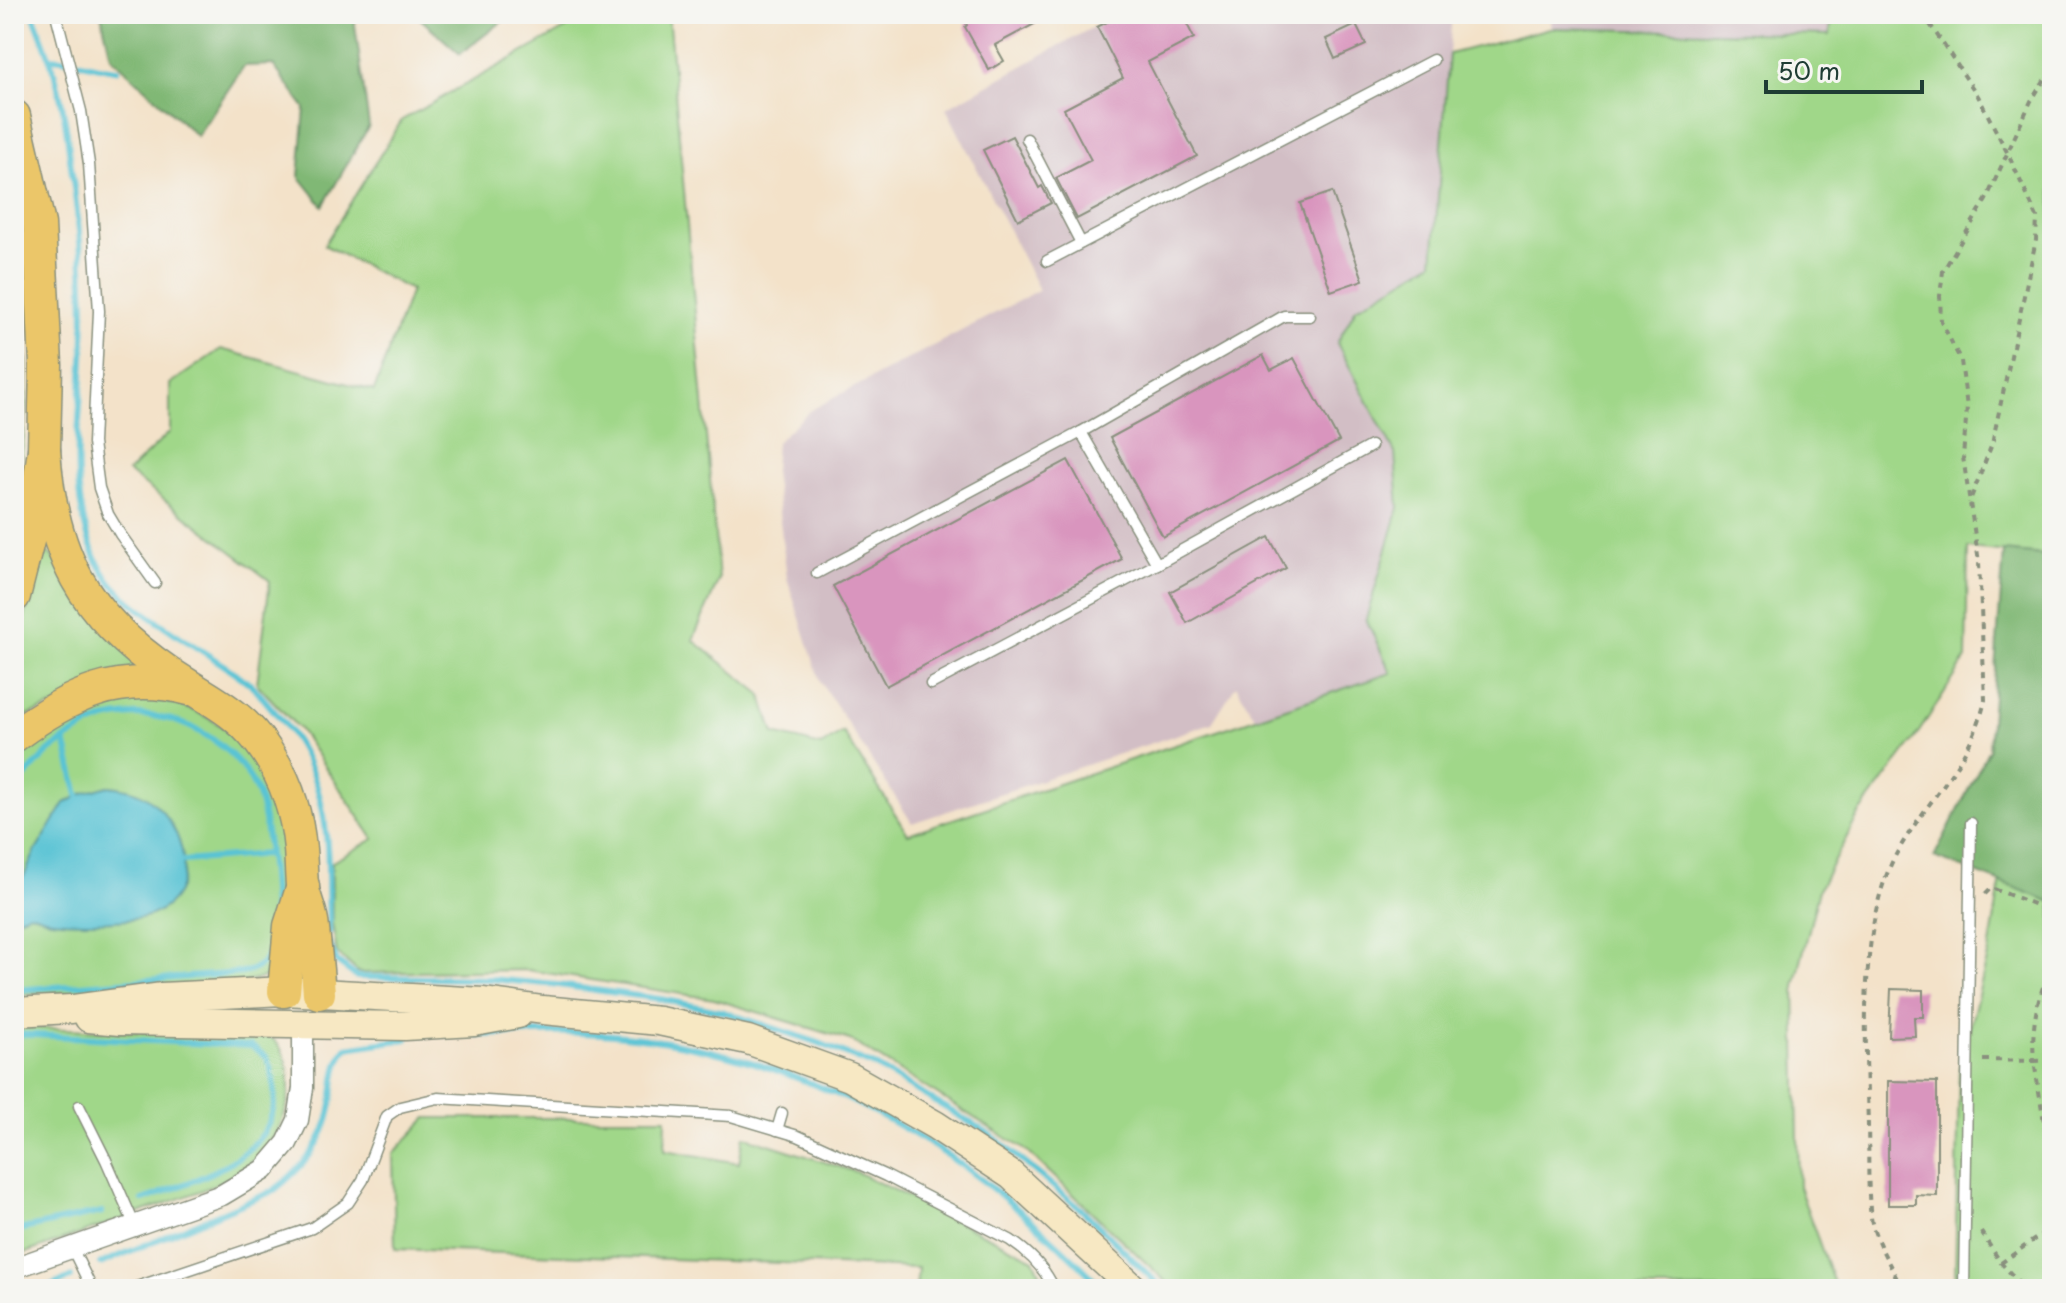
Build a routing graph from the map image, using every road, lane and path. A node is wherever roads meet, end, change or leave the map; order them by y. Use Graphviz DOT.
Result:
graph roads {
  1 [pos="56,14"];
  2 [pos="1923,14"];
  3 [pos="1433,60"];
  4 [pos="2052,68"];
  5 [pos="14,116"];
  6 [pos="1027,139"];
  7 [pos="2008,154"];
  8 [pos="1081,243"];
  9 [pos="1047,261"];
  10 [pos="1310,316"];
  11 [pos="1081,432"];
  12 [pos="1371,446"];
  13 [pos="44,450"];
  14 [pos="1968,505"];
  15 [pos="1157,564"];
  16 [pos="817,573"];
  17 [pos="155,583"];
  18 [pos="14,596"];
  19 [pos="931,684"];
  20 [pos="200,692"];
  21 [pos="14,736"];
  22 [pos="1971,823"];
  23 [pos="303,886"];
  24 [pos="1968,909"];
  25 [pos="2052,911"];
  26 [pos="2052,966"];
  27 [pos="284,991"];
  28 [pos="319,993"];
  29 [pos="543,1010"];
  30 [pos="25,1012"];
  31 [pos="303,1025"];
  32 [pos="1966,1059"];
  33 [pos="2052,1060"];
  34 [pos="2034,1061"];
  35 [pos="79,1106"];
  36 [pos="782,1113"];
  37 [pos="777,1130"];
  38 [pos="2052,1156"];
  39 [pos="1964,1206"];
  40 [pos="135,1226"];
  41 [pos="2052,1227"];
  42 [pos="72,1248"];
  43 [pos="2001,1263"];
  44 [pos="14,1268"];
  45 [pos="92,1289"];
  46 [pos="131,1289"];
  47 [pos="1054,1289"];
  48 [pos="1134,1289"];
  49 [pos="1902,1289"];
  50 [pos="1964,1289"];
  51 [pos="2025,1289"];
  1 -- 17 [label="lane"];
  2 -- 7 [label="path"];
  3 -- 8 [label="lane"];
  4 -- 7 [label="path"];
  5 -- 13 [label="main road"];
  6 -- 8 [label="lane"];
  7 -- 14 [label="path"];
  7 -- 14 [label="path"];
  8 -- 9 [label="lane"];
  10 -- 11 [label="lane"];
  11 -- 15 [label="lane"];
  11 -- 16 [label="lane"];
  12 -- 15 [label="lane"];
  13 -- 18 [label="main road"];
  13 -- 20 [label="main road"];
  14 -- 49 [label="path"];
  15 -- 19 [label="lane"];
  20 -- 21 [label="main road"];
  20 -- 23 [label="main road"];
  22 -- 24 [label="lane"];
  23 -- 27 [label="main road"];
  23 -- 28 [label="main road"];
  24 -- 25 [label="path"];
  24 -- 32 [label="lane"];
  26 -- 34 [label="path"];
  27 -- 28 [label="street"];
  27 -- 30 [label="street"];
  27 -- 31 [label="street"];
  28 -- 29 [label="street"];
  28 -- 31 [label="street"];
  29 -- 31 [label="street"];
  29 -- 48 [label="street"];
  30 -- 31 [label="street"];
  31 -- 40 [label="street"];
  32 -- 34 [label="path"];
  32 -- 39 [label="lane"];
  33 -- 34 [label="path"];
  34 -- 38 [label="path"];
  35 -- 40 [label="lane"];
  36 -- 37 [label="lane"];
  37 -- 46 [label="lane"];
  37 -- 47 [label="lane"];
  39 -- 43 [label="path"];
  39 -- 50 [label="lane"];
  40 -- 42 [label="street"];
  41 -- 43 [label="path"];
  42 -- 44 [label="street"];
  42 -- 45 [label="lane"];
  43 -- 51 [label="path"];
}
